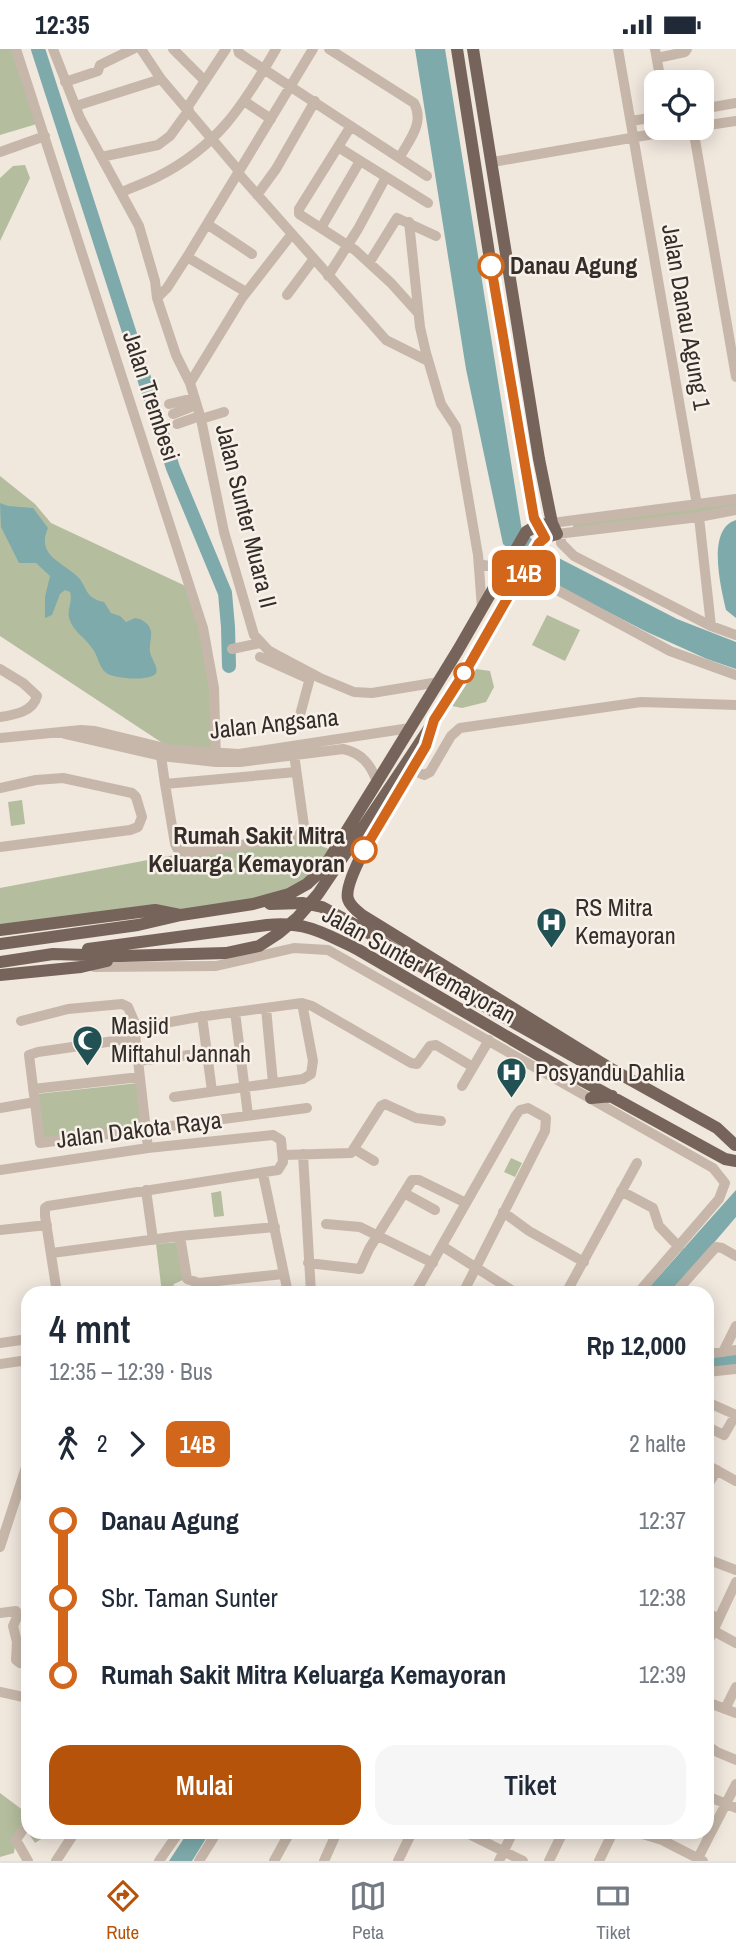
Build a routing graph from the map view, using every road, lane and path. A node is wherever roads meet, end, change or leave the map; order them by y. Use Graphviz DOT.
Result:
graph roads {
  1 [pos="16,49"];
  2 [pos="53,49"];
  3 [pos="133,49"];
  4 [pos="141,49"];
  5 [pos="226,49"];
  6 [pos="238,49"];
  7 [pos="276,49"];
  8 [pos="313,49"];
  9 [pos="329,49"];
  10 [pos="457,49"];
  11 [pos="473,49"];
  12 [pos="618,49"];
  13 [pos="687,49"];
  14 [pos="179,51"];
  15 [pos="656,53"];
  16 [pos="265,68"];
  17 [pos="161,79"];
  18 [pos="205,81"];
  19 [pos="65,82"];
  20 [pos="292,86"];
  21 [pos="244,101"];
  22 [pos="315,101"];
  23 [pos="736,103"];
  24 [pos="76,106"];
  25 [pos="714,107"];
  26 [pos="188,109"];
  27 [pos="271,119"];
  28 [pos="644,119"];
  29 [pos="631,121"];
  30 [pos="736,121"];
  31 [pos="714,124"];
  32 [pos="351,126"];
  33 [pos="644,135"];
  34 [pos="45,136"];
  35 [pos="639,136"];
  36 [pos="213,140"];
  37 [pos="692,140"];
  38 [pos="338,147"];
  39 [pos="0,152"];
  40 [pos="101,157"];
  41 [pos="400,157"];
  42 [pos="360,161"];
  43 [pos="493,162"];
  44 [pos="238,172"];
  45 [pos="427,176"];
  46 [pos="386,177"];
  47 [pos="122,192"];
  48 [pos="257,195"];
  49 [pos="428,203"];
  50 [pos="408,222"];
  51 [pos="207,224"];
  52 [pos="321,228"];
  53 [pos="291,235"];
  54 [pos="436,236"];
  55 [pos="348,245"];
  56 [pos="251,254"];
  57 [pos="187,257"];
  58 [pos="313,260"];
  59 [pos="369,263"];
  60 [pos="328,276"];
  61 [pos="246,292"];
  62 [pos="287,295"];
  63 [pos="157,298"];
  64 [pos="419,313"];
  65 [pos="428,361"];
  66 [pos="736,377"];
  67 [pos="190,383"];
  68 [pos="198,409"];
  69 [pos="224,412"];
  70 [pos="736,499"];
  71 [pos="736,510"];
  72 [pos="698,511"];
  73 [pos="531,529"];
  74 [pos="551,536"];
  75 [pos="479,564"];
  76 [pos="506,565"];
  77 [pos="526,569"];
  78 [pos="482,608"];
  79 [pos="711,627"];
  80 [pos="736,635"];
  81 [pos="260,643"];
  82 [pos="232,649"];
  83 [pos="260,657"];
  84 [pos="0,669"];
  85 [pos="736,675"];
  86 [pos="310,676"];
  87 [pos="439,682"];
  88 [pos="736,705"];
  89 [pos="300,715"];
  90 [pos="0,717"];
  91 [pos="434,720"];
  92 [pos="410,728"];
  93 [pos="61,732"];
  94 [pos="0,738"];
  95 [pos="294,754"];
  96 [pos="161,756"];
  97 [pos="216,758"];
  98 [pos="412,770"];
  99 [pos="296,772"];
  100 [pos="377,782"];
  101 [pos="165,784"];
  102 [pos="0,788"];
  103 [pos="0,847"];
  104 [pos="334,851"];
  105 [pos="357,863"];
  106 [pos="253,904"];
  107 [pos="353,907"];
  108 [pos="181,915"];
  109 [pos="341,918"];
  110 [pos="382,927"];
  111 [pos="0,930"];
  112 [pos="320,930"];
  113 [pos="384,943"];
  114 [pos="0,944"];
  115 [pos="53,954"];
  116 [pos="121,956"];
  117 [pos="0,962"];
  118 [pos="81,967"];
  119 [pos="424,970"];
  120 [pos="0,975"];
  121 [pos="416,985"];
  122 [pos="496,997"];
  123 [pos="302,1003"];
  124 [pos="479,1003"];
  125 [pos="266,1008"];
  126 [pos="235,1012"];
  127 [pos="202,1016"];
  128 [pos="464,1019"];
  129 [pos="21,1021"];
  130 [pos="136,1033"];
  131 [pos="489,1040"];
  132 [pos="206,1053"];
  133 [pos="138,1061"];
  134 [pos="473,1067"];
  135 [pos="611,1073"];
  136 [pos="140,1077"];
  137 [pos="274,1083"];
  138 [pos="462,1086"];
  139 [pos="245,1087"];
  140 [pos="33,1089"];
  141 [pos="212,1091"];
  142 [pos="612,1096"];
  143 [pos="174,1097"];
  144 [pos="591,1098"];
  145 [pos="35,1102"];
  146 [pos="0,1108"];
  147 [pos="307,1108"];
  148 [pos="677,1113"];
  149 [pos="248,1115"];
  150 [pos="441,1121"];
  151 [pos="669,1128"];
  152 [pos="146,1129"];
  153 [pos="735,1146"];
  154 [pos="148,1148"];
  155 [pos="354,1149"];
  156 [pos="303,1154"];
  157 [pos="284,1155"];
  158 [pos="374,1161"];
  159 [pos="736,1161"];
  160 [pos="636,1163"];
  161 [pos="0,1170"];
  162 [pos="263,1174"];
  163 [pos="146,1190"];
  164 [pos="621,1191"];
  165 [pos="404,1193"];
  166 [pos="466,1203"];
  167 [pos="435,1210"];
  168 [pos="503,1212"];
  169 [pos="326,1224"];
  170 [pos="47,1225"];
  171 [pos="275,1227"];
  172 [pos="0,1230"];
  173 [pos="378,1235"];
  174 [pos="180,1236"];
  175 [pos="153,1240"];
  176 [pos="442,1246"];
  177 [pos="679,1247"];
  178 [pos="52,1253"];
  179 [pos="736,1256"];
  180 [pos="584,1262"];
  181 [pos="308,1263"];
  182 [pos="433,1263"];
  183 [pos="477,1266"];
  184 [pos="283,1274"];
  185 [pos="56,1286"];
  186 [pos="195,1286"];
  187 [pos="209,1286"];
  188 [pos="286,1286"];
  189 [pos="310,1286"];
  190 [pos="419,1286"];
  191 [pos="467,1286"];
  192 [pos="506,1286"];
  193 [pos="570,1286"];
  194 [pos="644,1286"];
  195 [pos="681,1286"];
  196 [pos="736,1326"];
  197 [pos="21,1340"];
  198 [pos="0,1343"];
  199 [pos="736,1350"];
  200 [pos="723,1352"];
  201 [pos="714,1353"];
  202 [pos="21,1361"];
  203 [pos="0,1364"];
  204 [pos="736,1369"];
  205 [pos="714,1371"];
  206 [pos="714,1405"];
  207 [pos="736,1415"];
  208 [pos="714,1430"];
  209 [pos="714,1468"];
  210 [pos="736,1480"];
  211 [pos="21,1483"];
  212 [pos="16,1498"];
  213 [pos="21,1499"];
  214 [pos="0,1547"];
  215 [pos="714,1562"];
  216 [pos="736,1570"];
  217 [pos="736,1582"];
  218 [pos="0,1613"];
  219 [pos="714,1616"];
  220 [pos="718,1618"];
  221 [pos="714,1631"];
  222 [pos="736,1643"];
  223 [pos="21,1663"];
  224 [pos="736,1687"];
  225 [pos="0,1692"];
  226 [pos="21,1696"];
  227 [pos="714,1705"];
  228 [pos="726,1709"];
  229 [pos="736,1713"];
  230 [pos="714,1750"];
  231 [pos="736,1760"];
  232 [pos="736,1784"];
  233 [pos="714,1799"];
  234 [pos="726,1804"];
  235 [pos="736,1808"];
  236 [pos="714,1831"];
  237 [pos="21,1832"];
  238 [pos="70,1839"];
  239 [pos="174,1839"];
  240 [pos="213,1839"];
  241 [pos="286,1839"];
  242 [pos="334,1839"];
  243 [pos="409,1839"];
  244 [pos="474,1839"];
  245 [pos="509,1839"];
  246 [pos="560,1839"];
  247 [pos="609,1839"];
  248 [pos="659,1839"];
  249 [pos="710,1839"];
  250 [pos="500,1857"];
  251 [pos="701,1860"];
  252 [pos="27,1861"];
  253 [pos="56,1861"];
  254 [pos="159,1861"];
  255 [pos="199,1861"];
  256 [pos="274,1861"];
  257 [pos="324,1861"];
  258 [pos="398,1861"];
  259 [pos="523,1861"];
  260 [pos="549,1861"];
  261 [pos="598,1861"];
  1 -- 34 [label="street, Jalan Trembesi"];
  2 -- 19 [label="street, Jalan Sunter Muara II"];
  3 -- 19 [label="street"];
  4 -- 17 [label="street"];
  5 -- 18 [label="street"];
  6 -- 16 [label="street"];
  7 -- 16 [label="street"];
  8 -- 20 [label="street"];
  9 -- 41 [label="street"];
  10 -- 73 [label="main road"];
  11 -- 43 [label="main road"];
  12 -- 29 [label="street, Jalan Danau Agung 1"];
  13 -- 15 [label="street"];
  14 -- 18 [label="street"];
  16 -- 20 [label="street"];
  16 -- 21 [label="street"];
  17 -- 24 [label="street"];
  17 -- 26 [label="street"];
  18 -- 26 [label="street"];
  19 -- 24 [label="street, Jalan Sunter Muara II"];
  20 -- 22 [label="street"];
  20 -- 27 [label="street"];
  21 -- 27 [label="street"];
  21 -- 36 [label="street"];
  22 -- 32 [label="street"];
  22 -- 48 [label="street"];
  23 -- 25 [label="street"];
  24 -- 40 [label="street, Jalan Sunter Muara II"];
  26 -- 36 [label="street"];
  26 -- 40 [label="street"];
  27 -- 44 [label="street"];
  28 -- 29 [label="street"];
  29 -- 35 [label="street, Jalan Danau Agung 1"];
  30 -- 31 [label="street"];
  32 -- 38 [label="street"];
  32 -- 41 [label="street"];
  33 -- 35 [label="street"];
  34 -- 39 [label="street"];
  34 -- 97 [label="street, Jalan Trembesi"];
  35 -- 43 [label="street"];
  35 -- 72 [label="street, Jalan Danau Agung 1"];
  36 -- 44 [label="street"];
  36 -- 47 [label="street"];
  37 -- 66 [label="street"];
  38 -- 42 [label="street"];
  38 -- 52 [label="street"];
  40 -- 47 [label="street, Jalan Sunter Muara II"];
  41 -- 45 [label="street"];
  42 -- 46 [label="street"];
  42 -- 52 [label="street"];
  43 -- 74 [label="main road"];
  44 -- 48 [label="street"];
  44 -- 51 [label="street"];
  46 -- 49 [label="street"];
  46 -- 55 [label="street"];
  47 -- 63 [label="street, Jalan Sunter Muara II"];
  48 -- 53 [label="street"];
  50 -- 54 [label="street"];
  50 -- 59 [label="street"];
  50 -- 64 [label="street"];
  51 -- 56 [label="street"];
  51 -- 57 [label="street"];
  52 -- 55 [label="street"];
  53 -- 58 [label="street"];
  53 -- 61 [label="street"];
  55 -- 59 [label="street"];
  55 -- 60 [label="street"];
  57 -- 61 [label="street"];
  57 -- 63 [label="street"];
  58 -- 60 [label="street"];
  58 -- 62 [label="street"];
  59 -- 64 [label="street"];
  60 -- 65 [label="street"];
  61 -- 67 [label="street"];
  63 -- 67 [label="street, Jalan Sunter Muara II"];
  64 -- 65 [label="street"];
  65 -- 75 [label="street"];
  67 -- 68 [label="street, Jalan Sunter Muara II"];
  68 -- 68 [label="street"];
  68 -- 69 [label="street"];
  68 -- 81 [label="street, Jalan Sunter Muara II"];
  70 -- 72 [label="street"];
  71 -- 72 [label="street"];
  72 -- 74 [label="street"];
  72 -- 79 [label="street, Jalan Danau Agung 1"];
  73 -- 74 [label="main road"];
  73 -- 76 [label="main road"];
  74 -- 77 [label="main road"];
  74 -- 79 [label="street"];
  75 -- 76 [label="street"];
  75 -- 78 [label="street"];
  76 -- 78 [label="main road"];
  77 -- 85 [label="street"];
  77 -- 91 [label="main road"];
  78 -- 87 [label="main road"];
  79 -- 80 [label="street"];
  81 -- 82 [label="street"];
  81 -- 86 [label="street, Jalan Sunter Muara II"];
  83 -- 86 [label="street"];
  84 -- 90 [label="street"];
  86 -- 87 [label="street, Jalan Sunter Muara II"];
  86 -- 89 [label="street"];
  87 -- 92 [label="main road"];
  88 -- 98 [label="street"];
  91 -- 98 [label="main road"];
  91 -- 116 [label="main road"];
  92 -- 97 [label="street, Jalan Angsana"];
  92 -- 100 [label="main road"];
  93 -- 94 [label="street, Jalan Angsana"];
  93 -- 96 [label="street, Jalan Angsana"];
  93 -- 97 [label="street, Jalan Angsana"];
  95 -- 97 [label="street, Jalan Angsana"];
  95 -- 99 [label="street"];
  95 -- 100 [label="street, Jalan Angsana"];
  96 -- 97 [label="street, Jalan Angsana"];
  96 -- 101 [label="street"];
  98 -- 105 [label="main road"];
  99 -- 101 [label="street"];
  99 -- 101 [label="street"];
  100 -- 104 [label="main road"];
  102 -- 103 [label="street"];
  104 -- 105 [label="main road"];
  104 -- 106 [label="main road"];
  105 -- 107 [label="main road"];
  106 -- 108 [label="main road"];
  106 -- 109 [label="main road, Jalan Sunter Kemayoran"];
  107 -- 109 [label="main road"];
  107 -- 110 [label="main road"];
  108 -- 111 [label="main road"];
  108 -- 114 [label="main road"];
  109 -- 112 [label="main road"];
  109 -- 113 [label="main road, Jalan Sunter Kemayoran"];
  110 -- 113 [label="main road"];
  110 -- 122 [label="main road"];
  112 -- 115 [label="main road, Jalan Sunter Kemayoran"];
  112 -- 121 [label="main road, Jalan Sunter Kemayoran"];
  113 -- 119 [label="main road, Jalan Sunter Kemayoran"];
  115 -- 116 [label="main road"];
  115 -- 117 [label="main road"];
  116 -- 118 [label="main road"];
  118 -- 120 [label="main road"];
  118 -- 128 [label="street"];
  119 -- 121 [label="main road"];
  119 -- 124 [label="main road, Jalan Sunter Kemayoran"];
  121 -- 128 [label="main road, Jalan Sunter Kemayoran"];
  122 -- 124 [label="main road"];
  122 -- 135 [label="main road"];
  123 -- 125 [label="street"];
  123 -- 134 [label="street"];
  123 -- 137 [label="street"];
  124 -- 135 [label="main road, Jalan Sunter Kemayoran"];
  125 -- 126 [label="street"];
  125 -- 137 [label="street"];
  126 -- 127 [label="street"];
  126 -- 139 [label="street"];
  127 -- 130 [label="street"];
  127 -- 132 [label="street"];
  128 -- 131 [label="street"];
  128 -- 142 [label="main road, Jalan Sunter Kemayoran"];
  129 -- 130 [label="street"];
  130 -- 133 [label="street"];
  130 -- 140 [label="street"];
  131 -- 134 [label="street"];
  131 -- 144 [label="street"];
  132 -- 133 [label="street"];
  132 -- 141 [label="street"];
  133 -- 136 [label="street"];
  134 -- 138 [label="street"];
  135 -- 148 [label="main road, Jalan Sunter Kemayoran"];
  135 -- 153 [label="main road"];
  136 -- 140 [label="street"];
  136 -- 152 [label="street"];
  137 -- 139 [label="street"];
  139 -- 141 [label="street"];
  139 -- 149 [label="street"];
  140 -- 145 [label="street"];
  141 -- 143 [label="street"];
  142 -- 144 [label="main road"];
  142 -- 151 [label="main road, Jalan Sunter Kemayoran"];
  144 -- 177 [label="street"];
  145 -- 146 [label="street"];
  145 -- 152 [label="street"];
  147 -- 149 [label="street"];
  148 -- 151 [label="main road"];
  148 -- 153 [label="main road, Jalan Sunter Kemayoran"];
  149 -- 152 [label="street"];
  150 -- 155 [label="street"];
  151 -- 159 [label="main road, Jalan Sunter Kemayoran"];
  152 -- 154 [label="street"];
  154 -- 157 [label="street, Jalan Dakota Raya"];
  154 -- 161 [label="street, Jalan Dakota Raya"];
  155 -- 156 [label="street"];
  155 -- 158 [label="street"];
  156 -- 157 [label="street"];
  156 -- 181 [label="street"];
  157 -- 162 [label="street"];
  160 -- 164 [label="street"];
  162 -- 163 [label="street"];
  162 -- 171 [label="street"];
  163 -- 170 [label="street"];
  163 -- 175 [label="street"];
  164 -- 177 [label="street"];
  164 -- 180 [label="street"];
  165 -- 166 [label="street"];
  165 -- 167 [label="street"];
  165 -- 173 [label="street"];
  166 -- 168 [label="street"];
  166 -- 176 [label="street"];
  168 -- 180 [label="street"];
  168 -- 183 [label="street"];
  169 -- 173 [label="street"];
  170 -- 172 [label="street"];
  170 -- 178 [label="street"];
  171 -- 174 [label="street"];
  171 -- 184 [label="street"];
  173 -- 181 [label="street"];
  173 -- 182 [label="street"];
  174 -- 175 [label="street"];
  174 -- 186 [label="street"];
  175 -- 178 [label="street"];
  176 -- 182 [label="street"];
  176 -- 183 [label="street"];
  177 -- 194 [label="street"];
  178 -- 185 [label="street"];
  179 -- 195 [label="street"];
  180 -- 193 [label="street"];
  181 -- 189 [label="street"];
  182 -- 190 [label="street"];
  183 -- 191 [label="street"];
  183 -- 192 [label="street"];
  184 -- 187 [label="street"];
  184 -- 188 [label="street"];
  196 -- 200 [label="street"];
  197 -- 198 [label="street"];
  199 -- 200 [label="street"];
  200 -- 201 [label="street"];
  202 -- 203 [label="street"];
  204 -- 205 [label="street"];
  206 -- 207 [label="street"];
  207 -- 208 [label="street"];
  209 -- 210 [label="street"];
  211 -- 212 [label="street"];
  212 -- 213 [label="street"];
  212 -- 214 [label="street"];
  215 -- 216 [label="street"];
  217 -- 220 [label="street"];
  218 -- 223 [label="street"];
  219 -- 220 [label="street"];
  220 -- 221 [label="street"];
  221 -- 222 [label="street"];
  224 -- 228 [label="street"];
  225 -- 226 [label="street"];
  227 -- 228 [label="street"];
  228 -- 229 [label="street"];
  230 -- 231 [label="street"];
  232 -- 234 [label="street"];
  233 -- 234 [label="street"];
  234 -- 235 [label="street"];
  234 -- 236 [label="street"];
  237 -- 252 [label="street"];
  238 -- 253 [label="street"];
  239 -- 254 [label="street"];
  240 -- 255 [label="street"];
  241 -- 256 [label="street"];
  242 -- 257 [label="street"];
  243 -- 258 [label="street"];
  244 -- 250 [label="street"];
  245 -- 250 [label="street"];
  246 -- 260 [label="street"];
  247 -- 261 [label="street"];
  248 -- 251 [label="street"];
  249 -- 251 [label="street"];
  250 -- 259 [label="street"];
}
